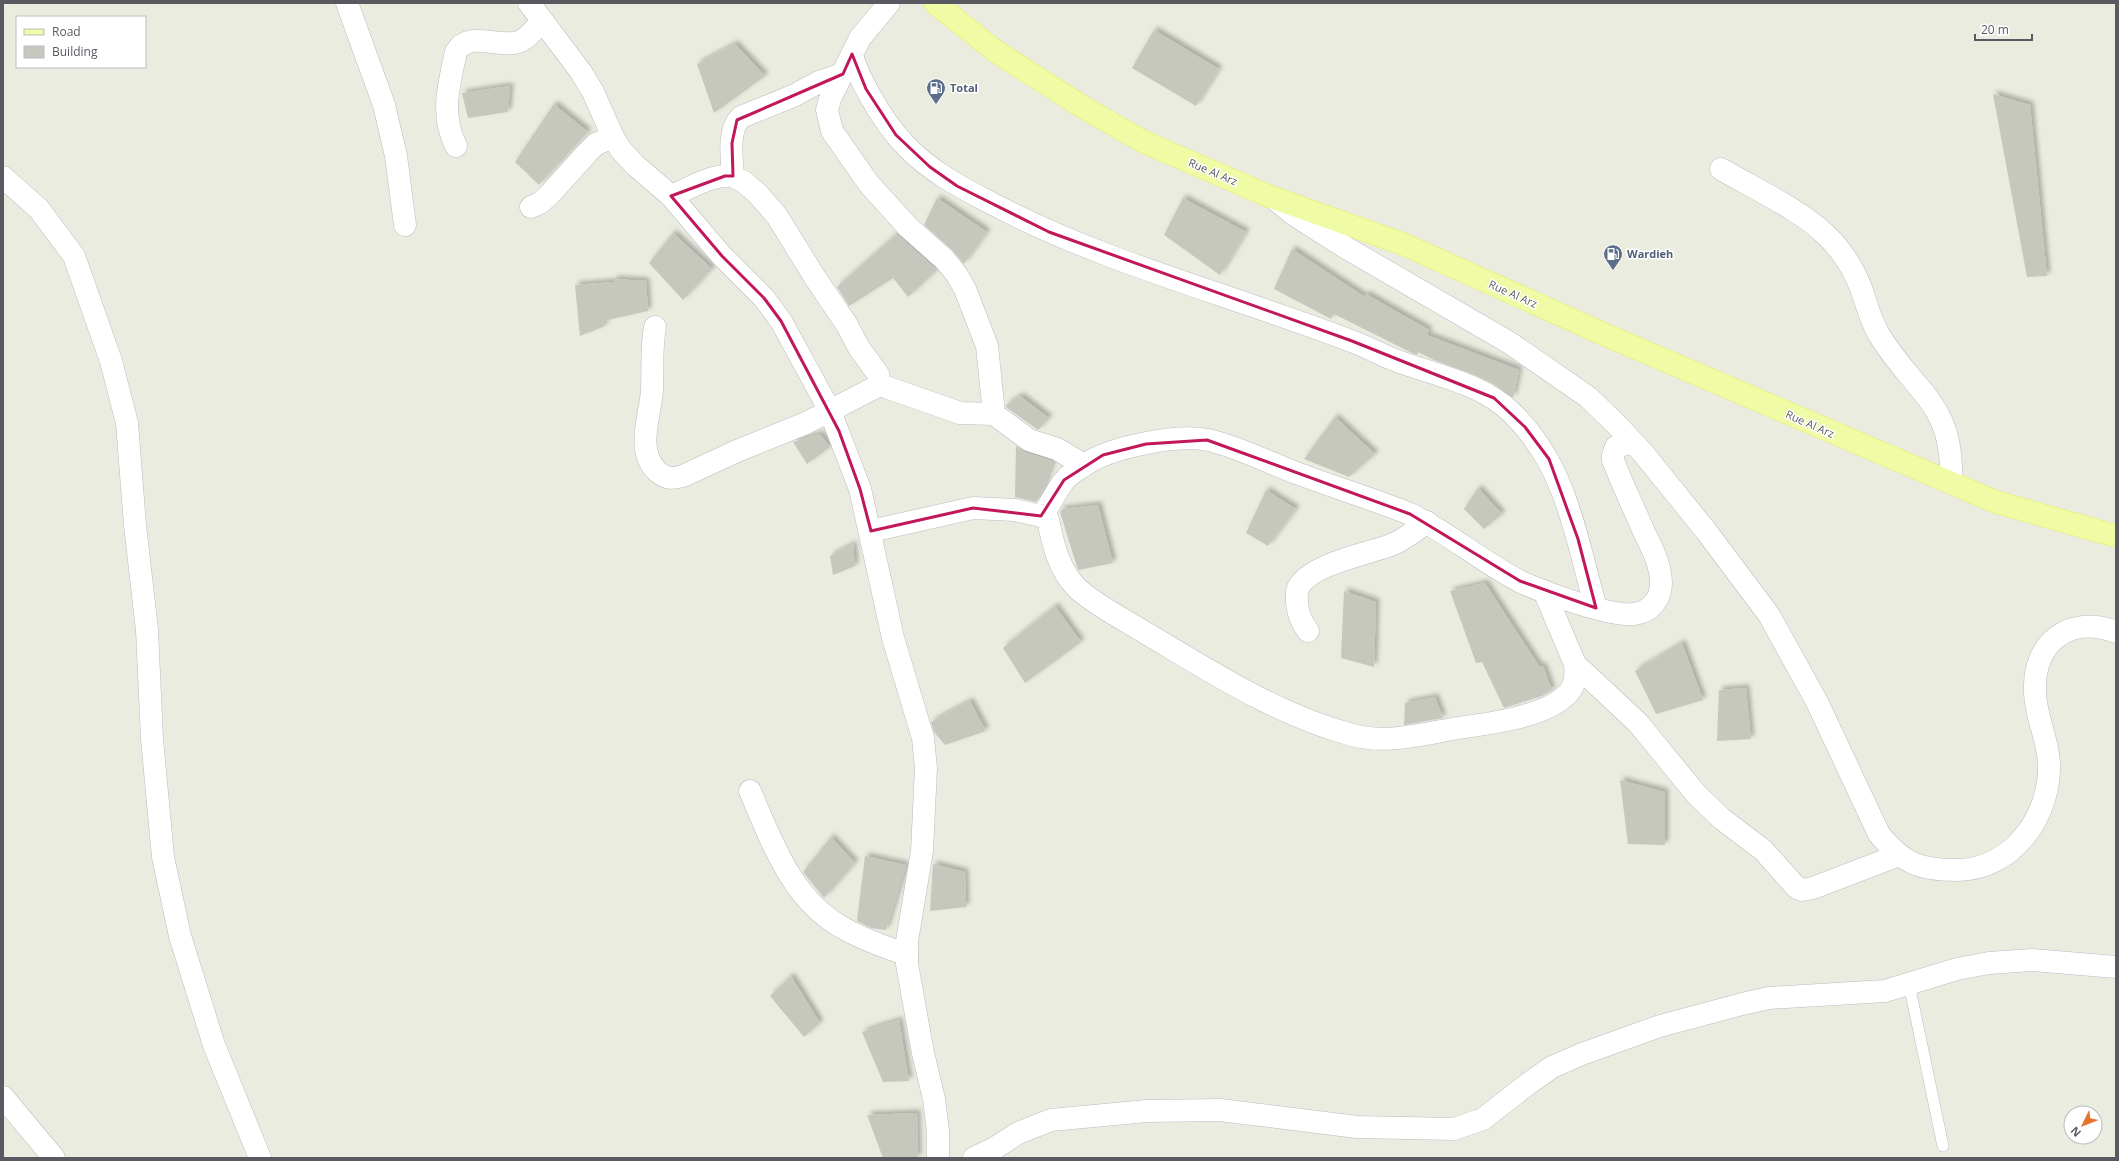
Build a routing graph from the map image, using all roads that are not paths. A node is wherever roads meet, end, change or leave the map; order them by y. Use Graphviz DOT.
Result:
graph roads {
  1 [pos="347,3"];
  2 [pos="529,3"];
  3 [pos="889,3"];
  4 [pos="935,3"];
  5 [pos="542,21"];
  6 [pos="852,54"];
  7 [pos="844,74"];
  8 [pos="613,137"];
  9 [pos="456,146"];
  10 [pos="1721,169"];
  11 [pos="733,176"];
  12 [pos="3,177"];
  13 [pos="671,196"];
  14 [pos="1271,196"];
  15 [pos="531,207"];
  16 [pos="405,225"];
  17 [pos="655,327"];
  18 [pos="880,385"];
  19 [pos="830,411"];
  20 [pos="994,414"];
  21 [pos="1632,442"];
  22 [pos="1084,465"];
  23 [pos="1950,483"];
  24 [pos="1041,516"];
  25 [pos="1427,522"];
  26 [pos="871,532"];
  27 [pos="2116,536"];
  28 [pos="1544,591"];
  29 [pos="1596,608"];
  30 [pos="1308,631"];
  31 [pos="2116,632"];
  32 [pos="1575,664"];
  33 [pos="750,791"];
  34 [pos="1899,855"];
  35 [pos="907,955"];
  36 [pos="2116,967"];
  37 [pos="1909,984"];
  38 [pos="3,1096"];
  39 [pos="1943,1146"];
  40 [pos="54,1158"];
  41 [pos="260,1158"];
  42 [pos="938,1158"];
  43 [pos="974,1158"];
  1 -- 16 [label="street"];
  2 -- 5 [label="street"];
  3 -- 6 [label="street"];
  4 -- 14 [label="main road, Rue Al Arz"];
  5 -- 8 [label="street"];
  5 -- 9 [label="street"];
  6 -- 7 [label="street"];
  6 -- 29 [label="street"];
  7 -- 11 [label="street"];
  7 -- 20 [label="street"];
  8 -- 13 [label="street"];
  8 -- 15 [label="street"];
  10 -- 23 [label="street"];
  11 -- 13 [label="street"];
  11 -- 18 [label="street"];
  12 -- 41 [label="street"];
  13 -- 19 [label="street"];
  14 -- 21 [label="street"];
  14 -- 23 [label="main road, Rue Al Arz"];
  17 -- 19 [label="street"];
  18 -- 19 [label="street"];
  18 -- 20 [label="street"];
  19 -- 26 [label="street"];
  20 -- 22 [label="street"];
  21 -- 29 [label="street"];
  21 -- 34 [label="street"];
  22 -- 24 [label="street"];
  22 -- 25 [label="street"];
  23 -- 27 [label="main road, Rue Al Arz"];
  24 -- 26 [label="street"];
  24 -- 32 [label="street"];
  25 -- 28 [label="street"];
  25 -- 30 [label="street"];
  26 -- 35 [label="street"];
  28 -- 29 [label="street"];
  28 -- 32 [label="street"];
  31 -- 34 [label="street"];
  32 -- 34 [label="street"];
  33 -- 35 [label="street"];
  35 -- 42 [label="street"];
  36 -- 37 [label="street"];
  37 -- 39 [label="lane"];
  37 -- 43 [label="street"];
  38 -- 40 [label="street"];
}
